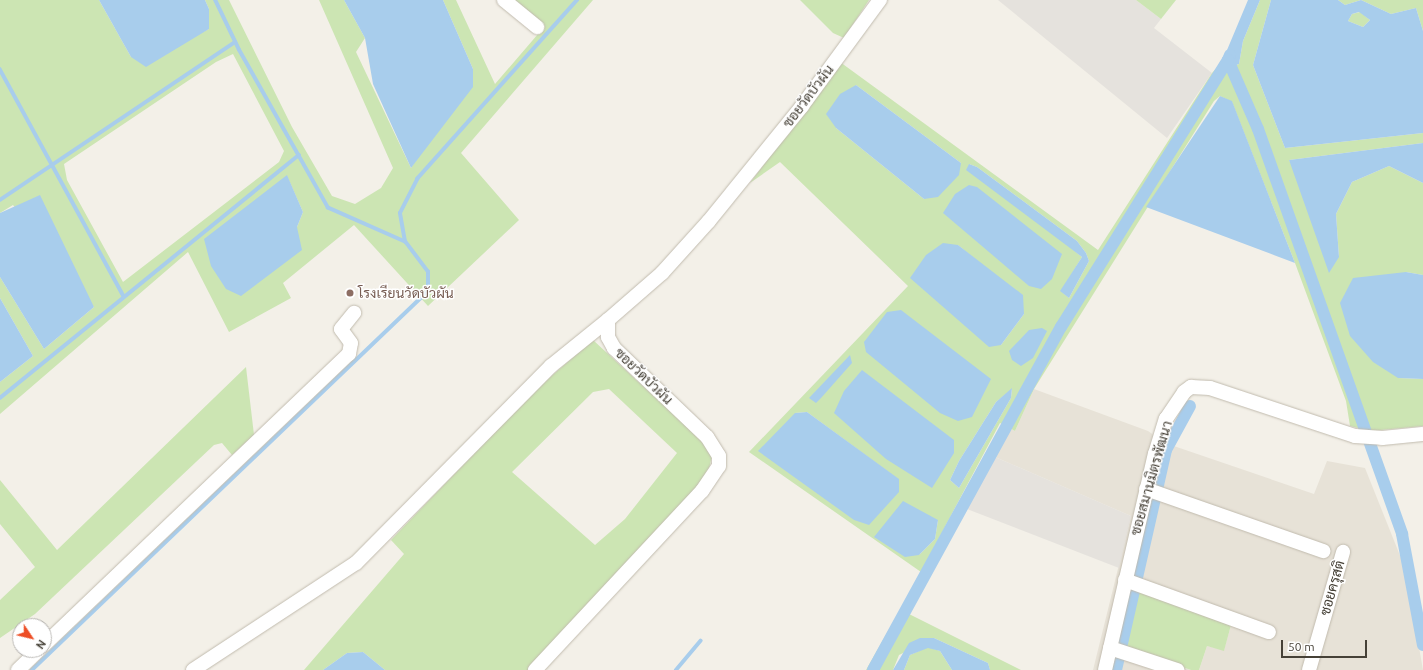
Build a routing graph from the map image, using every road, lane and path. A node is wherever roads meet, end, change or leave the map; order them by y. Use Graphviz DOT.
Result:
graph roads {
  1 [pos="504,0"];
  2 [pos="880,0"];
  3 [pos="537,27"];
  4 [pos="354,313"];
  5 [pos="608,320"];
  6 [pos="1423,434"];
  7 [pos="1146,489"];
  8 [pos="1324,551"];
  9 [pos="1343,552"];
  10 [pos="1124,580"];
  11 [pos="1270,632"];
  12 [pos="52,637"];
  13 [pos="1110,648"];
  14 [pos="30,658"];
  15 [pos="18,670"];
  16 [pos="193,670"];
  17 [pos="534,670"];
  18 [pos="1105,670"];
  19 [pos="1177,670"];
  20 [pos="1309,670"];
  1 -- 3 [label="street"];
  2 -- 5 [label="street, ซอยวัดบัวผัน"];
  4 -- 12 [label="street"];
  5 -- 16 [label="street"];
  5 -- 17 [label="street, ซอยวัดบัวผัน"];
  6 -- 7 [label="street, ซอยสมานมิตรพัฒนา"];
  7 -- 8 [label="street"];
  7 -- 10 [label="street, ซอยสมานมิตรพัฒนา"];
  9 -- 20 [label="street, ซอยครุสติ"];
  10 -- 11 [label="street"];
  10 -- 13 [label="street, ซอยสมานมิตรพัฒนา"];
  13 -- 18 [label="street, ซอยสมานมิตรพัฒนา"];
  13 -- 19 [label="street"];
  14 -- 15 [label="street"];
}
